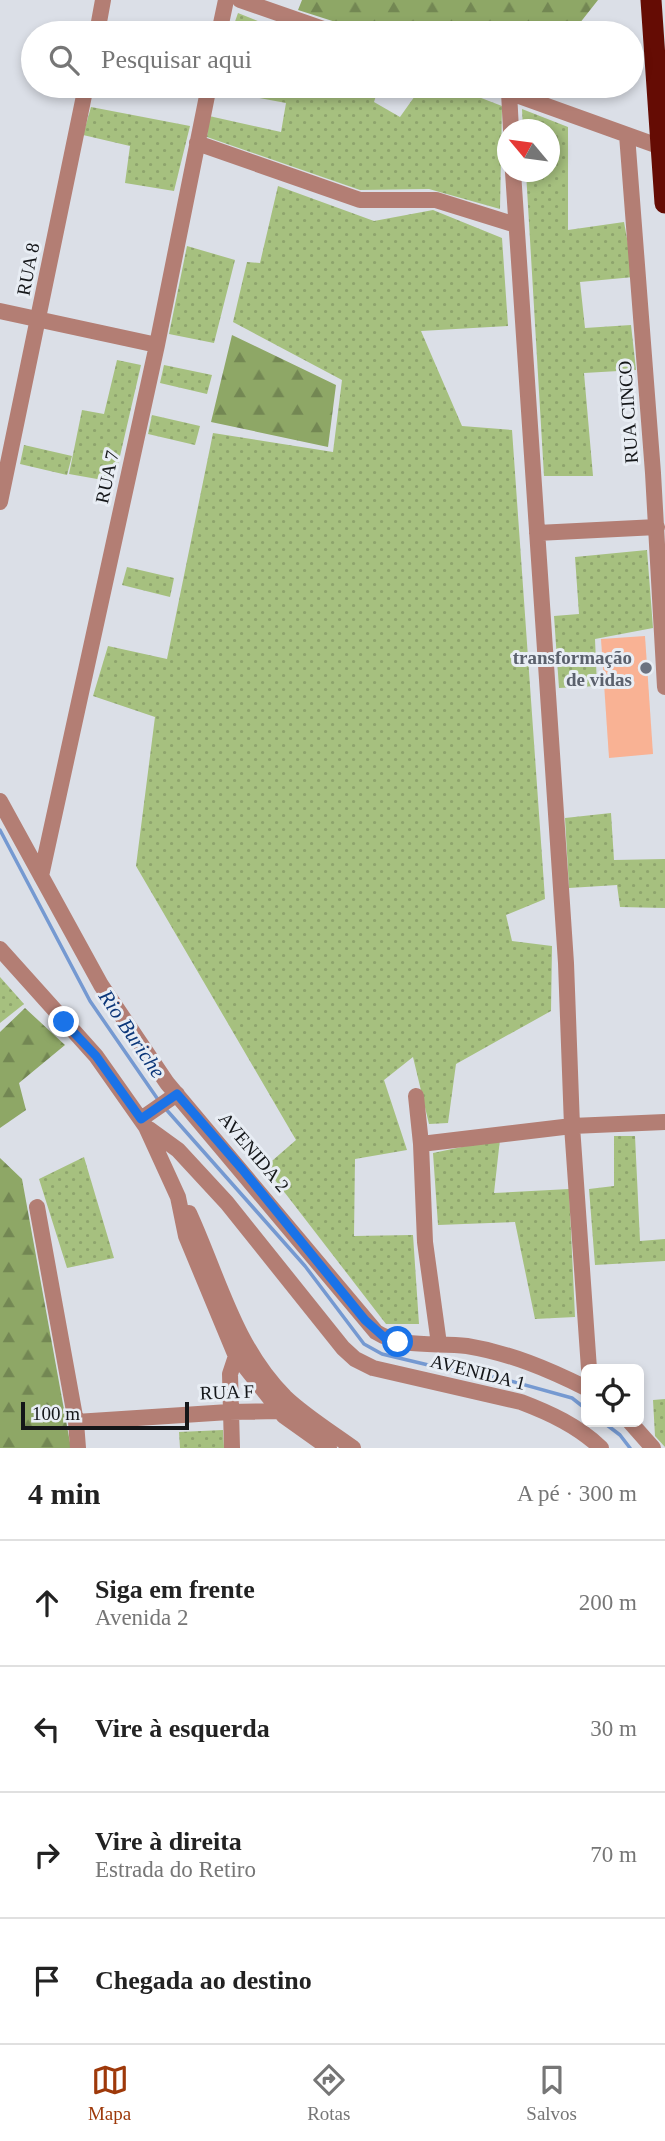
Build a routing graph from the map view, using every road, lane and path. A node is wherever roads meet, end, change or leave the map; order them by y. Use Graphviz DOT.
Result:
graph roads {
  1 [pos="103,0"];
  2 [pos="226,0"];
  3 [pos="240,0"];
  4 [pos="651,0"];
  5 [pos="99,21"];
  6 [pos="222,21"];
  7 [pos="300,21"];
  8 [pos="84,98"];
  9 [pos="206,98"];
  10 [pos="509,98"];
  11 [pos="525,98"];
  12 [pos="510,119"];
  13 [pos="627,135"];
  14 [pos="197,143"];
  15 [pos="661,147"];
  16 [pos="514,182"];
  17 [pos="665,203"];
  18 [pos="516,225"];
  19 [pos="0,311"];
  20 [pos="39,319"];
  21 [pos="157,345"];
  22 [pos="659,473"];
  23 [pos="0,502"];
  24 [pos="657,527"];
  25 [pos="537,533"];
  26 [pos="665,687"];
  27 [pos="0,801"];
  28 [pos="41,876"];
  29 [pos="0,949"];
  30 [pos="416,1096"];
  31 [pos="167,1101"];
  32 [pos="665,1122"];
  33 [pos="144,1123"];
  34 [pos="572,1126"];
  35 [pos="421,1144"];
  36 [pos="37,1207"];
  37 [pos="439,1344"];
  38 [pos="239,1347"];
  39 [pos="589,1364"];
  40 [pos="581,1386"];
  41 [pos="287,1408"];
  42 [pos="229,1412"];
  43 [pos="76,1422"];
  44 [pos="634,1427"];
  45 [pos="78,1448"];
  46 [pos="232,1448"];
  47 [pos="329,1448"];
  48 [pos="353,1448"];
  49 [pos="601,1448"];
  50 [pos="653,1448"];
  1 -- 5 [label="street"];
  2 -- 6 [label="street"];
  3 -- 7 [label="street"];
  4 -- 15 [label="highway"];
  8 -- 20 [label="street, RUA 8"];
  9 -- 14 [label="street, RUA 7"];
  10 -- 12 [label="street"];
  11 -- 13 [label="street"];
  13 -- 15 [label="street"];
  13 -- 22 [label="street, RUA CINCO"];
  14 -- 18 [label="street"];
  14 -- 21 [label="street, RUA 7"];
  15 -- 17 [label="highway"];
  16 -- 18 [label="street"];
  18 -- 25 [label="street"];
  19 -- 20 [label="street"];
  20 -- 21 [label="street"];
  20 -- 23 [label="street, RUA 8"];
  21 -- 28 [label="street, RUA 7"];
  22 -- 24 [label="street, RUA CINCO"];
  24 -- 25 [label="street"];
  24 -- 26 [label="street, RUA CINCO"];
  25 -- 34 [label="street"];
  27 -- 28 [label="street, AVENIDA 2"];
  28 -- 31 [label="street, AVENIDA 2"];
  29 -- 33 [label="street"];
  30 -- 35 [label="street"];
  31 -- 33 [label="street"];
  31 -- 37 [label="street, AVENIDA 2"];
  32 -- 34 [label="street"];
  33 -- 38 [label="street"];
  33 -- 49 [label="street, AVENIDA 1"];
  34 -- 35 [label="street"];
  34 -- 39 [label="street"];
  35 -- 37 [label="street"];
  36 -- 43 [label="street"];
  37 -- 40 [label="street, AVENIDA 2"];
  38 -- 41 [label="street"];
  38 -- 42 [label="street"];
  41 -- 42 [label="street, RUA F"];
  41 -- 47 [label="street"];
  41 -- 48 [label="street"];
  42 -- 43 [label="street, RUA F"];
  42 -- 46 [label="street"];
  43 -- 45 [label="street"];
  44 -- 50 [label="street"];
}
